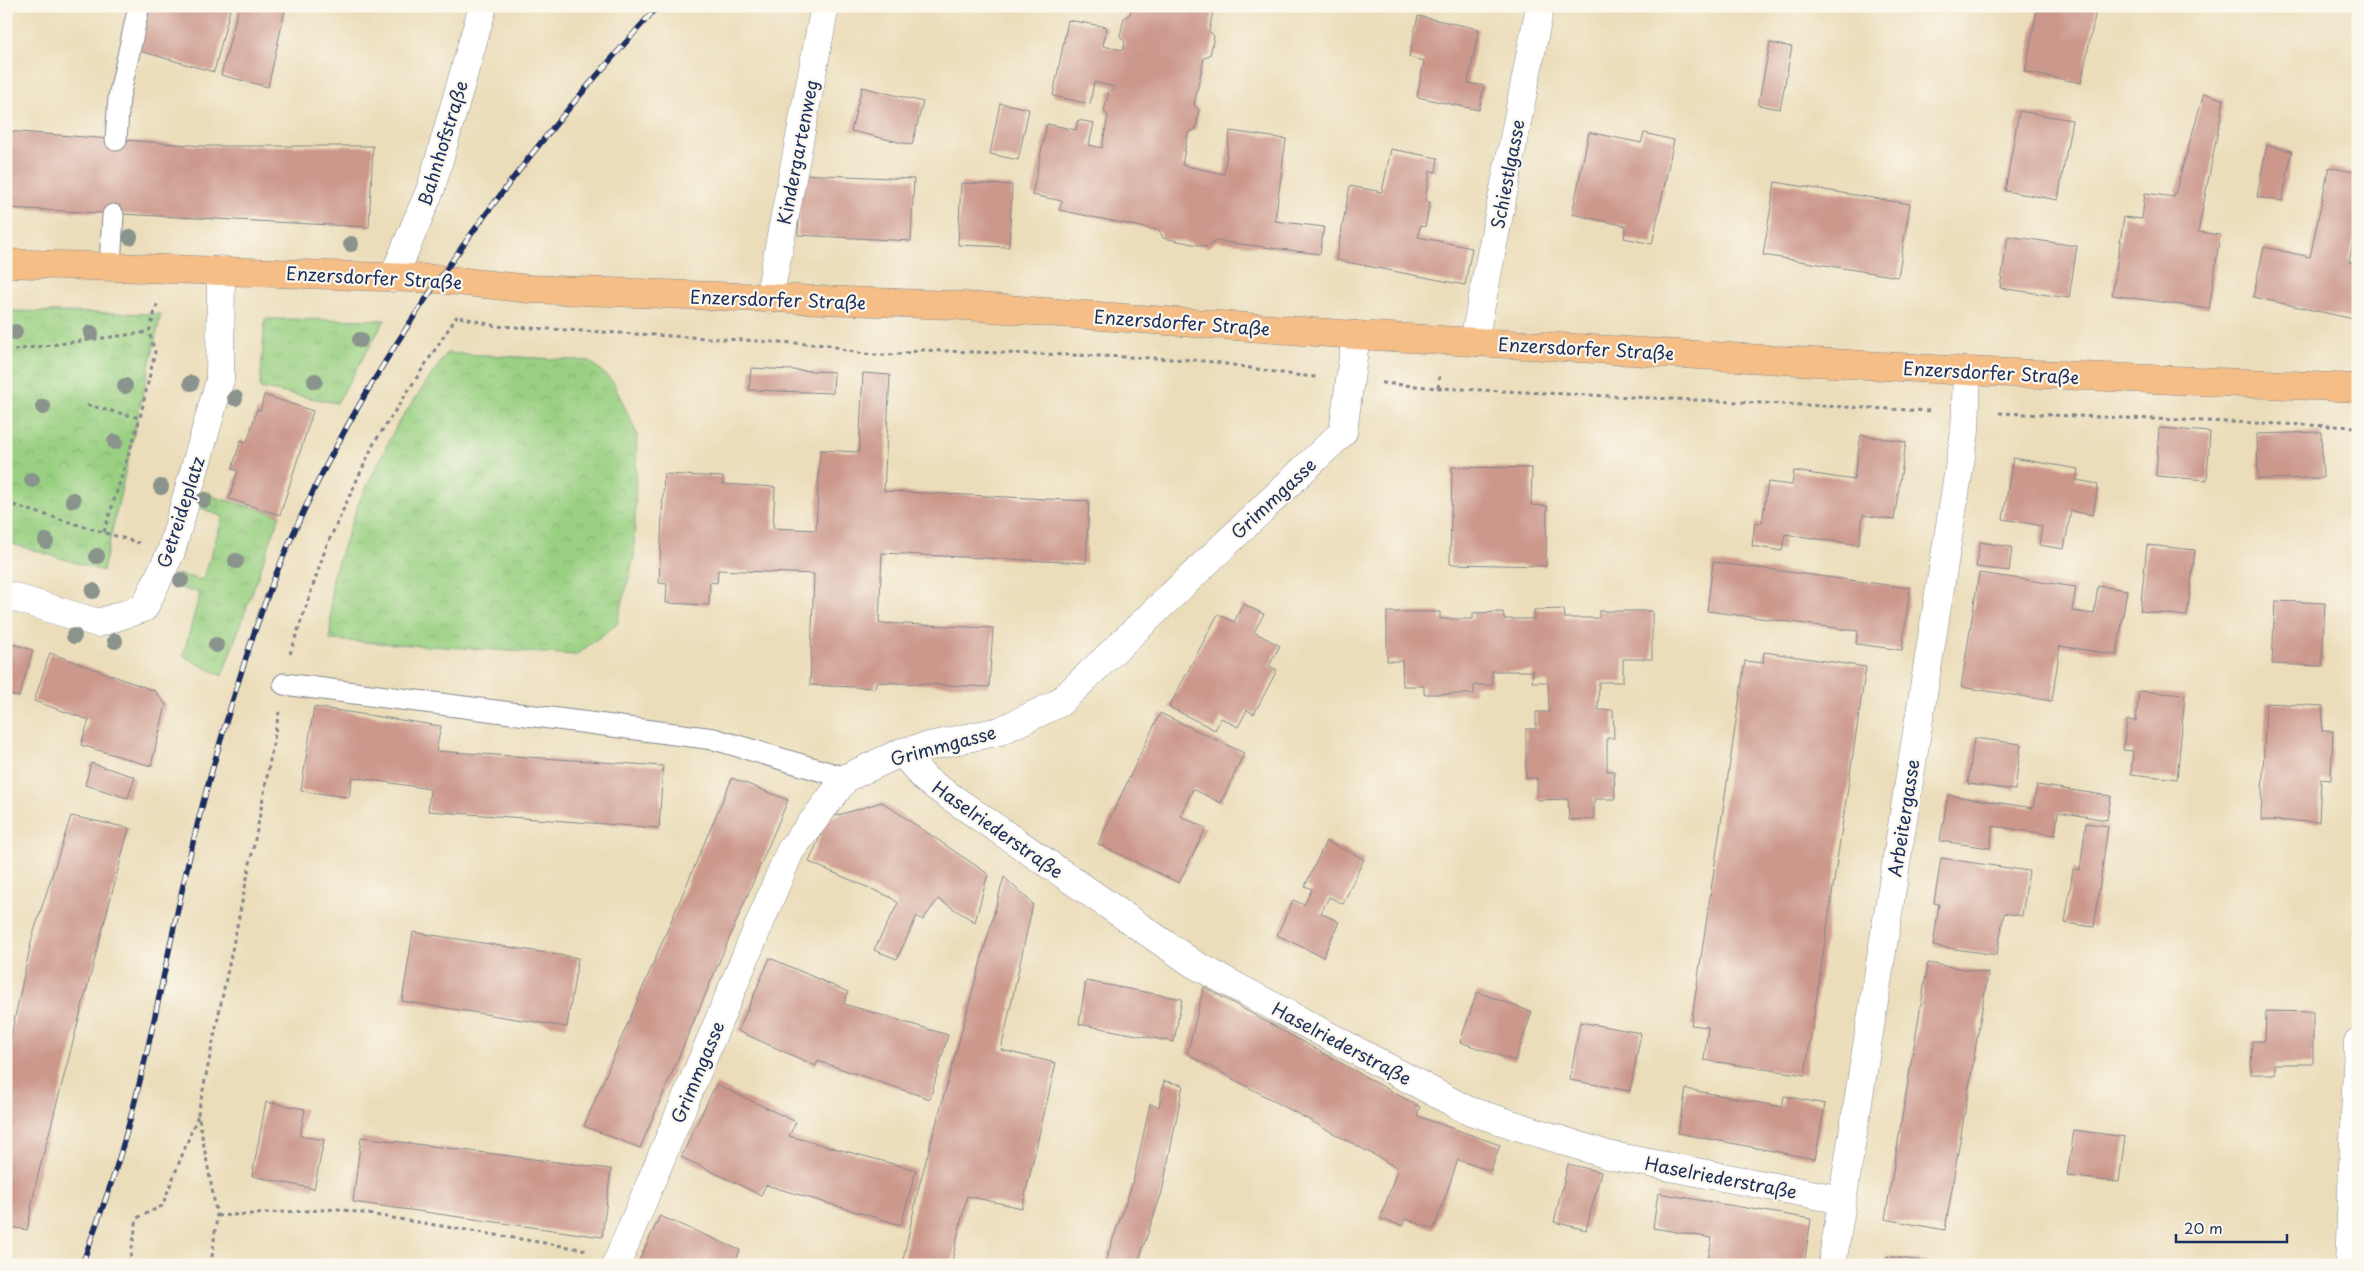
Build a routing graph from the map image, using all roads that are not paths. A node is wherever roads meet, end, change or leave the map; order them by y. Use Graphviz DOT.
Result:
graph roads {
  1 [pos="139,6"];
  2 [pos="483,6"];
  3 [pos="825,6"];
  4 [pos="1540,6"];
  5 [pos="116,140"];
  6 [pos="113,215"];
  7 [pos="6,263"];
  8 [pos="110,266"];
  9 [pos="221,270"];
  10 [pos="394,278"];
  11 [pos="769,299"];
  12 [pos="1356,335"];
  13 [pos="1474,341"];
  14 [pos="1967,371"];
  15 [pos="2358,388"];
  16 [pos="6,595"];
  17 [pos="284,684"];
  18 [pos="902,752"];
  19 [pos="846,778"];
  20 [pos="2358,1042"];
  21 [pos="1842,1200"];
  22 [pos="617,1264"];
  23 [pos="1832,1265"];
  24 [pos="2350,1265"];
  1 -- 5 [label="lane"];
  2 -- 10 [label="street, Bahnhofstraße"];
  3 -- 11 [label="street, Kindergartenweg"];
  4 -- 13 [label="street, Schiestlgasse"];
  6 -- 8 [label="lane"];
  7 -- 8 [label="main road, Enzersdorfer Straße"];
  8 -- 9 [label="main road, Enzersdorfer Straße"];
  9 -- 10 [label="main road, Enzersdorfer Straße"];
  9 -- 16 [label="street, Getreideplatz"];
  10 -- 11 [label="main road, Enzersdorfer Straße"];
  11 -- 12 [label="main road, Enzersdorfer Straße"];
  12 -- 13 [label="main road, Enzersdorfer Straße"];
  12 -- 18 [label="street, Grimmgasse"];
  13 -- 14 [label="main road, Enzersdorfer Straße"];
  14 -- 15 [label="main road, Enzersdorfer Straße"];
  14 -- 21 [label="street, Arbeitergasse"];
  17 -- 19 [label="lane"];
  18 -- 19 [label="street, Grimmgasse"];
  18 -- 21 [label="street, Haselriederstraße"];
  19 -- 22 [label="street, Grimmgasse"];
  20 -- 24 [label="street"];
  21 -- 23 [label="street, Arbeitergasse"];
}
